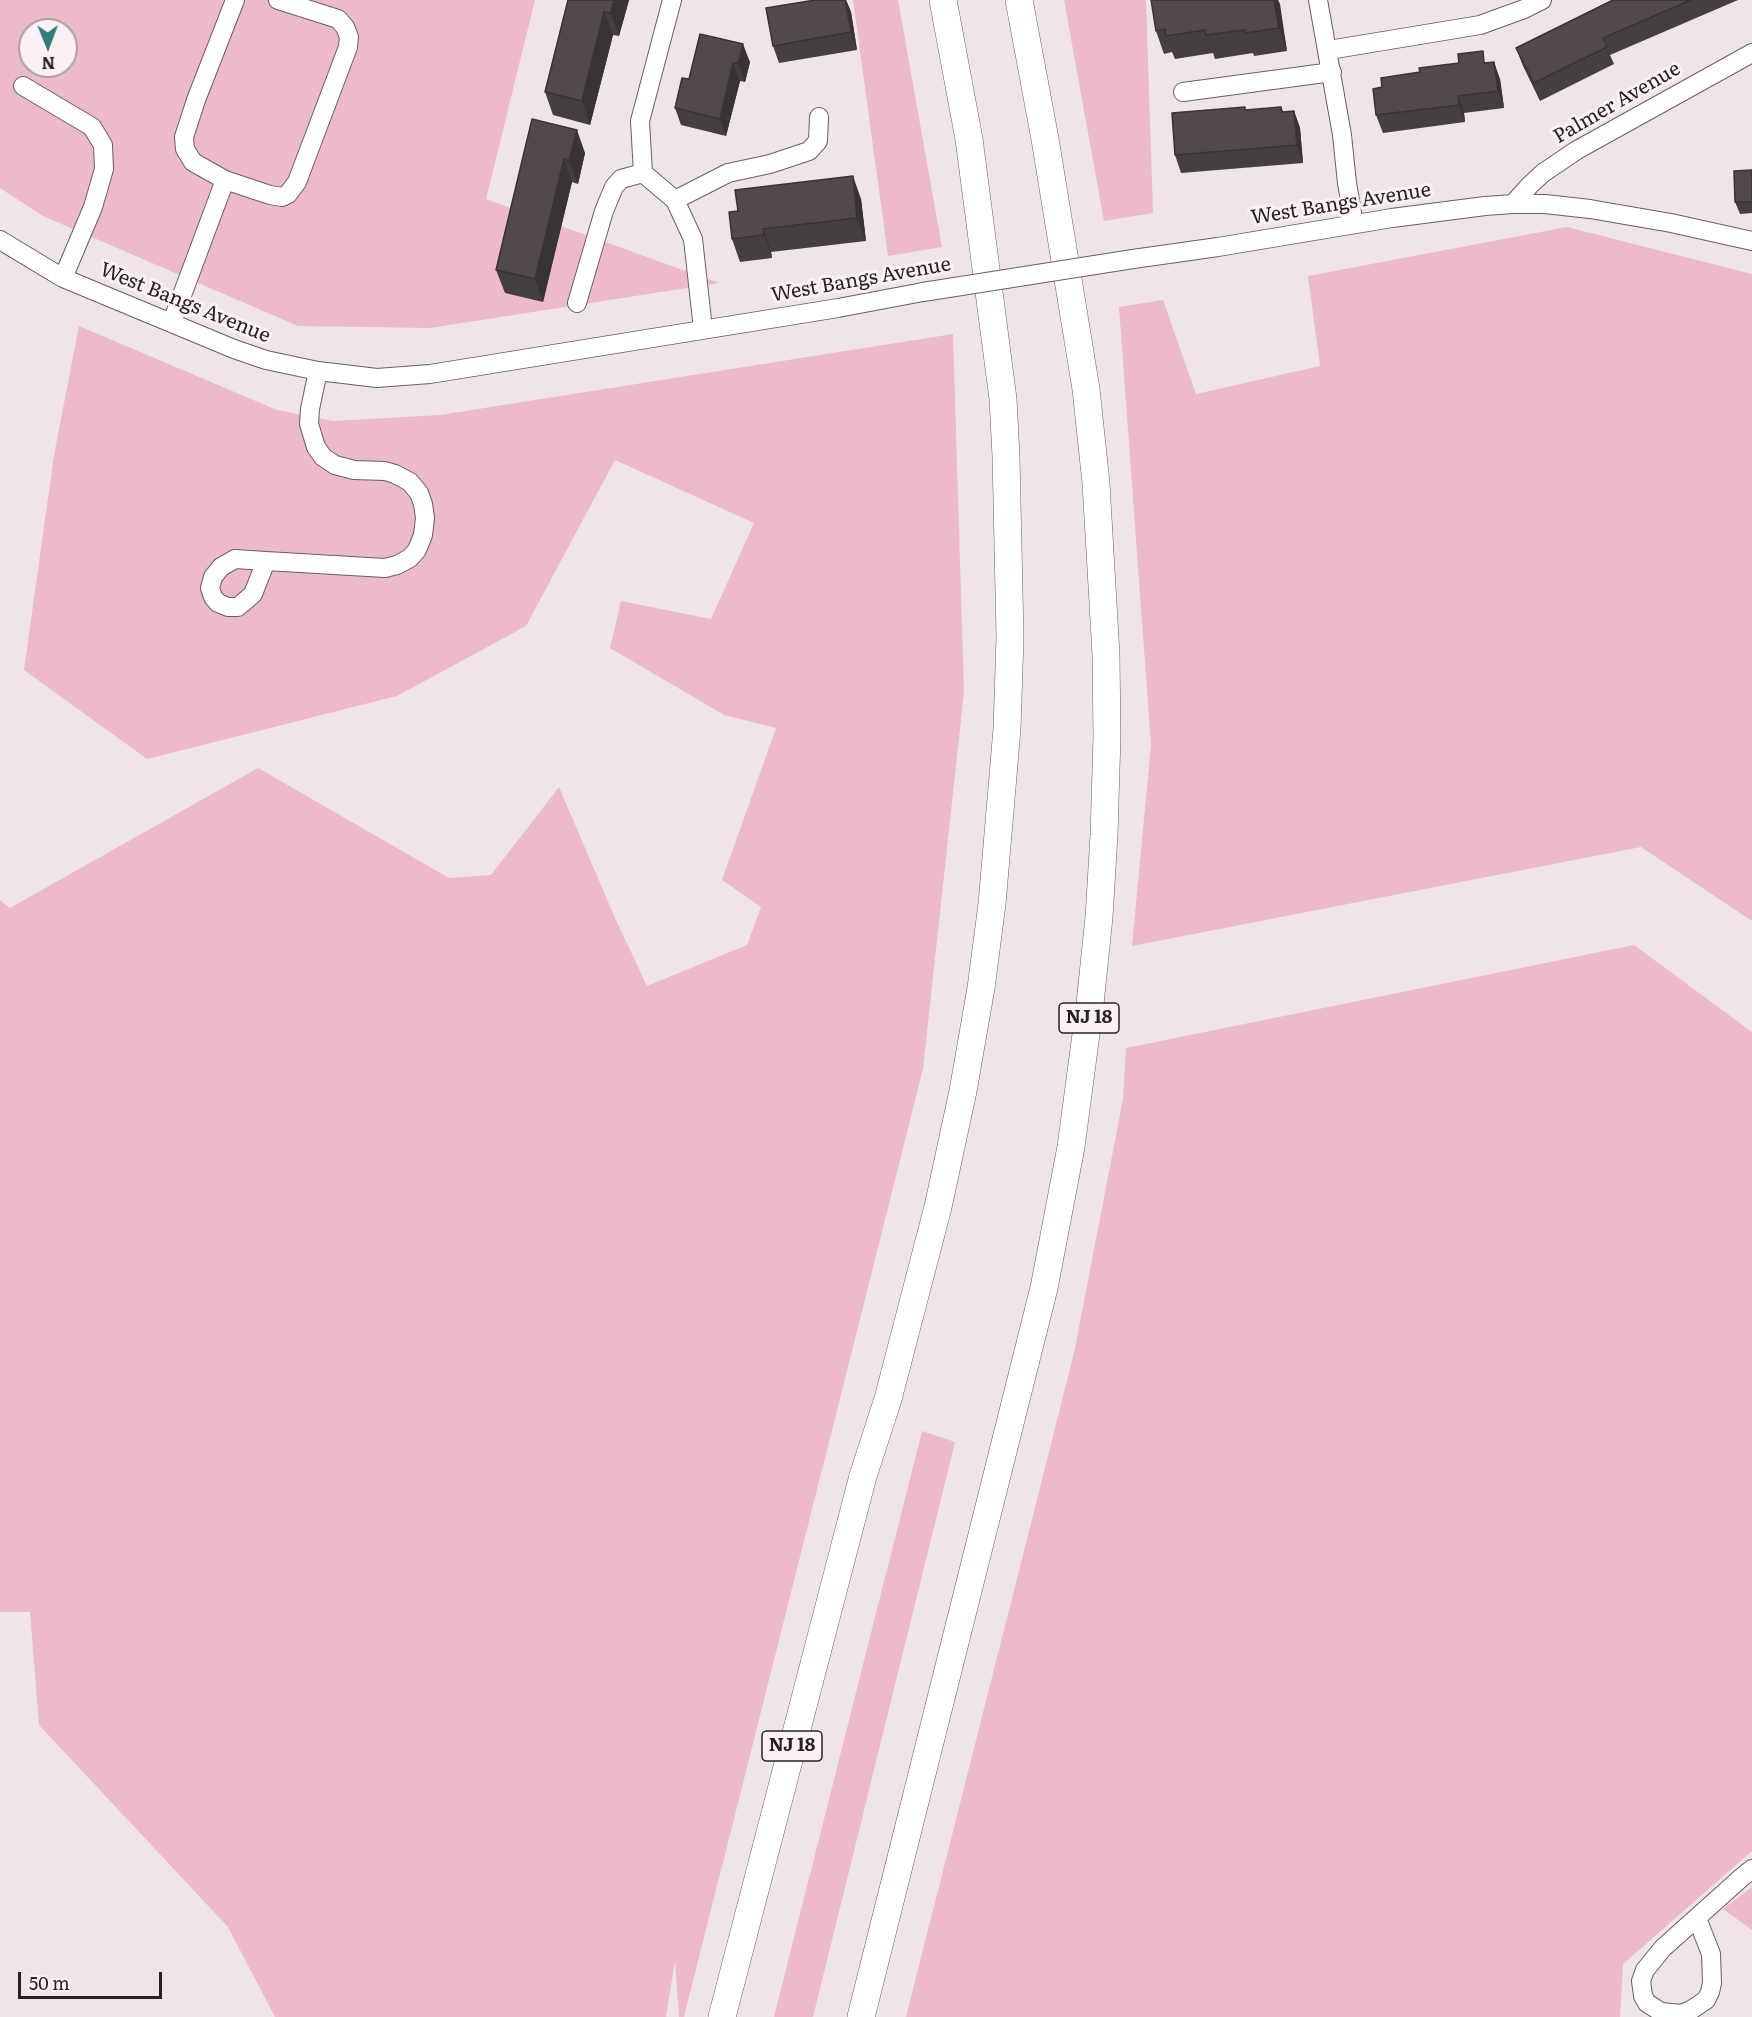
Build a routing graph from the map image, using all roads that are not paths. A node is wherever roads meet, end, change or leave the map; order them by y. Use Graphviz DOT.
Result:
graph roads {
  1 [pos="235,0"];
  2 [pos="278,0"];
  3 [pos="672,0"];
  4 [pos="943,0"];
  5 [pos="1018,0"];
  6 [pos="1318,0"];
  7 [pos="1542,0"];
  8 [pos="1329,50"];
  9 [pos="1752,53"];
  10 [pos="1332,72"];
  11 [pos="23,86"];
  12 [pos="1183,92"];
  13 [pos="819,117"];
  14 [pos="643,173"];
  15 [pos="225,180"];
  16 [pos="675,201"];
  17 [pos="1513,204"];
  18 [pos="1354,224"];
  19 [pos="0,240"];
  20 [pos="1752,241"];
  21 [pos="63,278"];
  22 [pos="578,303"];
  23 [pos="172,322"];
  24 [pos="703,329"];
  25 [pos="318,371"];
  26 [pos="266,561"];
  27 [pos="1752,1869"];
  28 [pos="1697,1918"];
  29 [pos="722,2017"];
  30 [pos="861,2017"];
  1 -- 15 [label="street"];
  2 -- 15 [label="street"];
  3 -- 14 [label="street"];
  4 -- 29 [label="highway, NJ 18"];
  5 -- 30 [label="highway, NJ 18"];
  6 -- 8 [label="street"];
  7 -- 8 [label="street"];
  8 -- 10 [label="street"];
  9 -- 17 [label="street, Palmer Avenue"];
  10 -- 12 [label="street"];
  10 -- 18 [label="street"];
  11 -- 21 [label="street"];
  13 -- 16 [label="street"];
  14 -- 16 [label="street"];
  14 -- 22 [label="street"];
  15 -- 23 [label="street"];
  16 -- 24 [label="street"];
  17 -- 18 [label="street, West Bangs Avenue"];
  17 -- 20 [label="street, West Bangs Avenue"];
  18 -- 24 [label="street, West Bangs Avenue, bridge"];
  19 -- 21 [label="street, West Bangs Avenue"];
  21 -- 23 [label="street, West Bangs Avenue"];
  23 -- 25 [label="street, West Bangs Avenue"];
  24 -- 25 [label="street, West Bangs Avenue"];
  25 -- 26 [label="street"];
  27 -- 28 [label="street"];
  28 -- 28 [label="street"];
}
